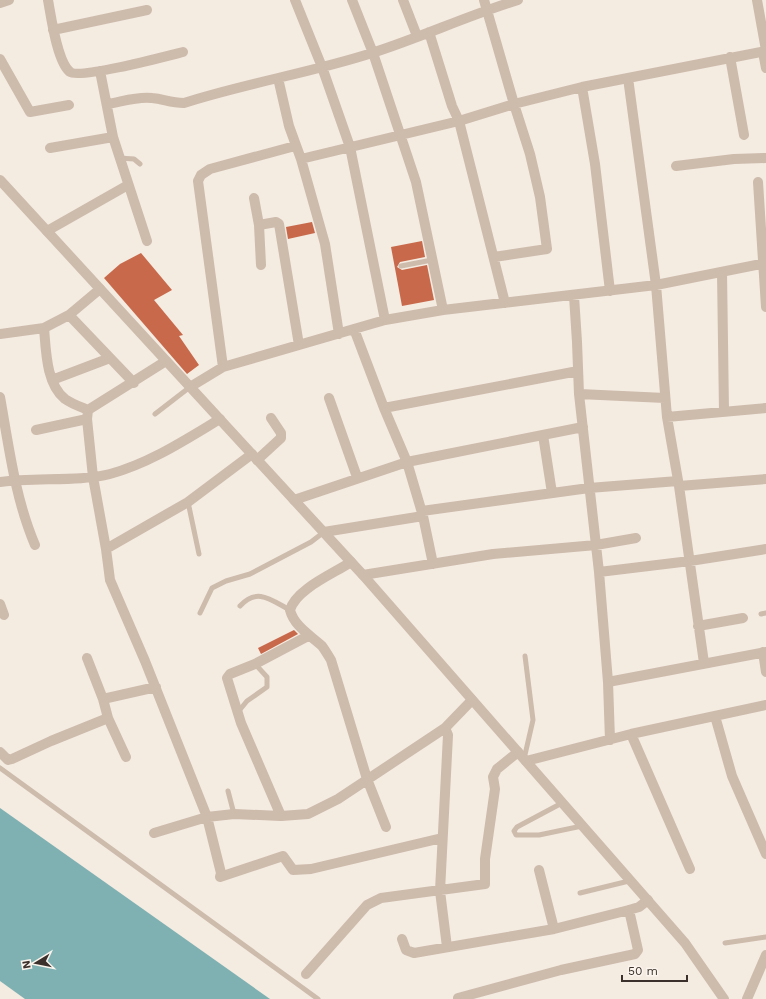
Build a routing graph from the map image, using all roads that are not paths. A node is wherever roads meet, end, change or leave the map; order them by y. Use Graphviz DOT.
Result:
graph roads {
  1 [pos="9,0"];
  2 [pos="48,0"];
  3 [pos="294,0"];
  4 [pos="352,0"];
  5 [pos="403,0"];
  6 [pos="518,0"];
  7 [pos="757,0"];
  8 [pos="0,3"];
  9 [pos="486,5"];
  10 [pos="147,10"];
  11 [pos="53,30"];
  12 [pos="429,32"];
  13 [pos="417,36"];
  14 [pos="765,51"];
  15 [pos="184,52"];
  16 [pos="373,53"];
  17 [pos="730,57"];
  18 [pos="0,60"];
  19 [pos="322,67"];
  20 [pos="766,68"];
  21 [pos="100,71"];
  22 [pos="278,78"];
  23 [pos="628,78"];
  24 [pos="582,87"];
  25 [pos="107,104"];
  26 [pos="514,104"];
  27 [pos="69,105"];
  28 [pos="459,121"];
  29 [pos="401,135"];
  30 [pos="744,135"];
  31 [pos="112,137"];
  32 [pos="295,146"];
  33 [pos="350,147"];
  34 [pos="50,148"];
  35 [pos="119,158"];
  36 [pos="766,158"];
  37 [pos="301,159"];
  38 [pos="140,164"];
  39 [pos="676,166"];
  40 [pos="0,180"];
  41 [pos="758,182"];
  42 [pos="128,185"];
  43 [pos="254,198"];
  44 [pos="259,225"];
  45 [pos="47,231"];
  46 [pos="147,241"];
  47 [pos="494,257"];
  48 [pos="432,260"];
  49 [pos="765,263"];
  50 [pos="261,265"];
  51 [pos="401,266"];
  52 [pos="722,272"];
  53 [pos="656,285"];
  54 [pos="100,289"];
  55 [pos="610,291"];
  56 [pos="574,296"];
  57 [pos="505,303"];
  58 [pos="766,307"];
  59 [pos="443,310"];
  60 [pos="69,315"];
  61 [pos="385,320"];
  62 [pos="44,328"];
  63 [pos="354,329"];
  64 [pos="1,331"];
  65 [pos="339,334"];
  66 [pos="299,345"];
  67 [pos="110,358"];
  68 [pos="166,361"];
  69 [pos="223,367"];
  70 [pos="578,371"];
  71 [pos="52,380"];
  72 [pos="134,383"];
  73 [pos="190,387"];
  74 [pos="579,394"];
  75 [pos="0,397"];
  76 [pos="329,398"];
  77 [pos="665,398"];
  78 [pos="384,408"];
  79 [pos="766,408"];
  80 [pos="724,412"];
  81 [pos="88,414"];
  82 [pos="155,414"];
  83 [pos="667,417"];
  84 [pos="271,418"];
  85 [pos="220,419"];
  86 [pos="582,427"];
  87 [pos="36,430"];
  88 [pos="543,435"];
  89 [pos="255,457"];
  90 [pos="407,462"];
  91 [pos="93,477"];
  92 [pos="357,477"];
  93 [pos="766,479"];
  94 [pos="15,480"];
  95 [pos="0,482"];
  96 [pos="678,484"];
  97 [pos="589,488"];
  98 [pos="552,493"];
  99 [pos="294,500"];
  100 [pos="188,502"];
  101 [pos="423,514"];
  102 [pos="324,532"];
  103 [pos="636,538"];
  104 [pos="35,545"];
  105 [pos="596,545"];
  106 [pos="766,549"];
  107 [pos="106,550"];
  108 [pos="199,554"];
  109 [pos="690,561"];
  110 [pos="351,562"];
  111 [pos="433,564"];
  112 [pos="599,572"];
  113 [pos="363,575"];
  114 [pos="0,604"];
  115 [pos="240,606"];
  116 [pos="290,610"];
  117 [pos="200,613"];
  118 [pos="4,615"];
  119 [pos="744,618"];
  120 [pos="698,626"];
  121 [pos="308,636"];
  122 [pos="764,652"];
  123 [pos="524,656"];
  124 [pos="87,658"];
  125 [pos="704,663"];
  126 [pos="255,664"];
  127 [pos="766,672"];
  128 [pos="608,682"];
  129 [pos="156,687"];
  130 [pos="103,699"];
  131 [pos="472,700"];
  132 [pos="766,705"];
  133 [pos="238,712"];
  134 [pos="715,716"];
  135 [pos="108,718"];
  136 [pos="445,728"];
  137 [pos="631,734"];
  138 [pos="610,740"];
  139 [pos="0,752"];
  140 [pos="126,757"];
  141 [pos="523,758"];
  142 [pos="0,768"];
  143 [pos="367,779"];
  144 [pos="228,791"];
  145 [pos="562,803"];
  146 [pos="234,814"];
  147 [pos="281,816"];
  148 [pos="207,817"];
  149 [pos="582,826"];
  150 [pos="386,827"];
  151 [pos="154,833"];
  152 [pos="442,838"];
  153 [pos="766,854"];
  154 [pos="690,869"];
  155 [pos="539,870"];
  156 [pos="629,881"];
  157 [pos="440,891"];
  158 [pos="580,893"];
  159 [pos="648,900"];
  160 [pos="629,910"];
  161 [pos="554,929"];
  162 [pos="766,937"];
  163 [pos="402,939"];
  164 [pos="725,943"];
  165 [pos="447,947"];
  166 [pos="766,954"];
  167 [pos="306,974"];
  168 [pos="458,998"];
  169 [pos="318,999"];
  170 [pos="724,999"];
  171 [pos="747,999"];
  1 -- 8 [label="street"];
  2 -- 11 [label="street"];
  3 -- 19 [label="street"];
  4 -- 16 [label="street"];
  5 -- 13 [label="street"];
  6 -- 9 [label="street"];
  7 -- 14 [label="street"];
  9 -- 12 [label="street"];
  9 -- 26 [label="street"];
  10 -- 11 [label="street"];
  11 -- 21 [label="street"];
  12 -- 13 [label="street"];
  12 -- 28 [label="street"];
  13 -- 16 [label="street"];
  14 -- 17 [label="street"];
  14 -- 20 [label="street"];
  15 -- 21 [label="street"];
  16 -- 19 [label="street"];
  16 -- 29 [label="street"];
  17 -- 23 [label="street"];
  17 -- 30 [label="street"];
  18 -- 27 [label="street"];
  19 -- 22 [label="street"];
  19 -- 33 [label="street"];
  21 -- 25 [label="street"];
  22 -- 25 [label="street"];
  22 -- 32 [label="street"];
  23 -- 24 [label="street"];
  23 -- 53 [label="street"];
  24 -- 26 [label="street"];
  24 -- 55 [label="street"];
  25 -- 31 [label="street"];
  26 -- 28 [label="street"];
  26 -- 47 [label="street"];
  28 -- 29 [label="street"];
  28 -- 47 [label="street"];
  29 -- 33 [label="street"];
  29 -- 48 [label="street"];
  31 -- 34 [label="street"];
  31 -- 35 [label="street"];
  32 -- 37 [label="street"];
  32 -- 69 [label="street"];
  33 -- 37 [label="street"];
  33 -- 61 [label="street"];
  35 -- 38 [label="lane"];
  35 -- 42 [label="street"];
  36 -- 39 [label="street"];
  37 -- 65 [label="street"];
  40 -- 45 [label="street"];
  41 -- 49 [label="street"];
  42 -- 45 [label="street"];
  42 -- 46 [label="street"];
  43 -- 44 [label="street"];
  44 -- 50 [label="street"];
  44 -- 66 [label="street"];
  45 -- 54 [label="street"];
  47 -- 57 [label="street"];
  48 -- 51 [label="lane"];
  48 -- 59 [label="street"];
  49 -- 52 [label="street"];
  49 -- 58 [label="street"];
  52 -- 53 [label="street"];
  52 -- 80 [label="street"];
  53 -- 55 [label="street"];
  53 -- 77 [label="street"];
  54 -- 60 [label="street"];
  54 -- 68 [label="street"];
  55 -- 56 [label="street"];
  56 -- 57 [label="street"];
  56 -- 70 [label="street"];
  57 -- 59 [label="street"];
  59 -- 61 [label="street"];
  60 -- 62 [label="street"];
  60 -- 67 [label="street"];
  61 -- 63 [label="street"];
  62 -- 64 [label="street"];
  62 -- 71 [label="street"];
  63 -- 65 [label="street"];
  63 -- 78 [label="street"];
  65 -- 66 [label="street"];
  66 -- 69 [label="street"];
  67 -- 71 [label="street"];
  67 -- 72 [label="street"];
  68 -- 72 [label="street"];
  68 -- 73 [label="street"];
  69 -- 73 [label="street"];
  70 -- 74 [label="street"];
  70 -- 78 [label="street"];
  71 -- 81 [label="street"];
  72 -- 81 [label="street"];
  73 -- 82 [label="lane"];
  73 -- 85 [label="street"];
  74 -- 77 [label="street"];
  74 -- 86 [label="street"];
  75 -- 94 [label="street"];
  76 -- 92 [label="street"];
  77 -- 83 [label="street"];
  78 -- 90 [label="street"];
  79 -- 80 [label="street"];
  80 -- 83 [label="street"];
  81 -- 87 [label="street"];
  81 -- 91 [label="street"];
  83 -- 96 [label="street"];
  84 -- 89 [label="street"];
  85 -- 89 [label="street"];
  85 -- 91 [label="street"];
  86 -- 88 [label="street"];
  86 -- 97 [label="street"];
  88 -- 90 [label="street"];
  88 -- 98 [label="street"];
  89 -- 99 [label="street"];
  89 -- 100 [label="street"];
  90 -- 92 [label="street"];
  90 -- 101 [label="street"];
  91 -- 94 [label="street"];
  91 -- 107 [label="street"];
  92 -- 99 [label="street"];
  93 -- 96 [label="street"];
  94 -- 95 [label="street"];
  94 -- 104 [label="street"];
  96 -- 97 [label="street"];
  96 -- 109 [label="street"];
  97 -- 98 [label="street"];
  97 -- 105 [label="street"];
  98 -- 101 [label="street"];
  99 -- 102 [label="street"];
  100 -- 107 [label="street"];
  100 -- 108 [label="lane"];
  101 -- 102 [label="street"];
  101 -- 111 [label="street"];
  102 -- 110 [label="street"];
  102 -- 117 [label="lane"];
  103 -- 105 [label="street"];
  105 -- 111 [label="street"];
  105 -- 112 [label="street"];
  106 -- 109 [label="street"];
  107 -- 129 [label="street"];
  109 -- 112 [label="street"];
  109 -- 120 [label="street"];
  110 -- 113 [label="street"];
  110 -- 116 [label="street"];
  111 -- 113 [label="street"];
  112 -- 128 [label="street"];
  113 -- 131 [label="street"];
  114 -- 118 [label="street"];
  115 -- 116 [label="lane"];
  116 -- 121 [label="street"];
  119 -- 120 [label="street"];
  120 -- 125 [label="street"];
  121 -- 126 [label="street"];
  121 -- 143 [label="street"];
  122 -- 125 [label="street"];
  122 -- 127 [label="street"];
  123 -- 141 [label="lane"];
  124 -- 130 [label="street"];
  125 -- 128 [label="street"];
  126 -- 133 [label="lane"];
  126 -- 133 [label="street"];
  128 -- 138 [label="street"];
  129 -- 130 [label="street"];
  129 -- 148 [label="street"];
  130 -- 135 [label="street"];
  131 -- 136 [label="street"];
  131 -- 141 [label="street"];
  132 -- 134 [label="street"];
  133 -- 147 [label="street"];
  134 -- 137 [label="street"];
  134 -- 153 [label="street"];
  135 -- 139 [label="street"];
  135 -- 140 [label="street"];
  136 -- 143 [label="street"];
  136 -- 152 [label="street"];
  137 -- 138 [label="street"];
  137 -- 154 [label="street"];
  138 -- 141 [label="street"];
  141 -- 145 [label="street"];
  141 -- 157 [label="street"];
  142 -- 169 [label="lane"];
  143 -- 147 [label="street"];
  143 -- 150 [label="street"];
  144 -- 146 [label="lane"];
  145 -- 149 [label="street"];
  145 -- 149 [label="lane"];
  146 -- 147 [label="street"];
  146 -- 148 [label="street"];
  148 -- 151 [label="street"];
  148 -- 152 [label="street"];
  149 -- 156 [label="street"];
  152 -- 157 [label="street"];
  155 -- 161 [label="street"];
  156 -- 158 [label="lane"];
  156 -- 159 [label="street"];
  157 -- 165 [label="street"];
  157 -- 167 [label="street"];
  159 -- 160 [label="street"];
  159 -- 170 [label="street"];
  160 -- 161 [label="street"];
  160 -- 168 [label="street"];
  161 -- 165 [label="street"];
  162 -- 164 [label="lane"];
  163 -- 165 [label="street"];
  166 -- 171 [label="street"];
}
